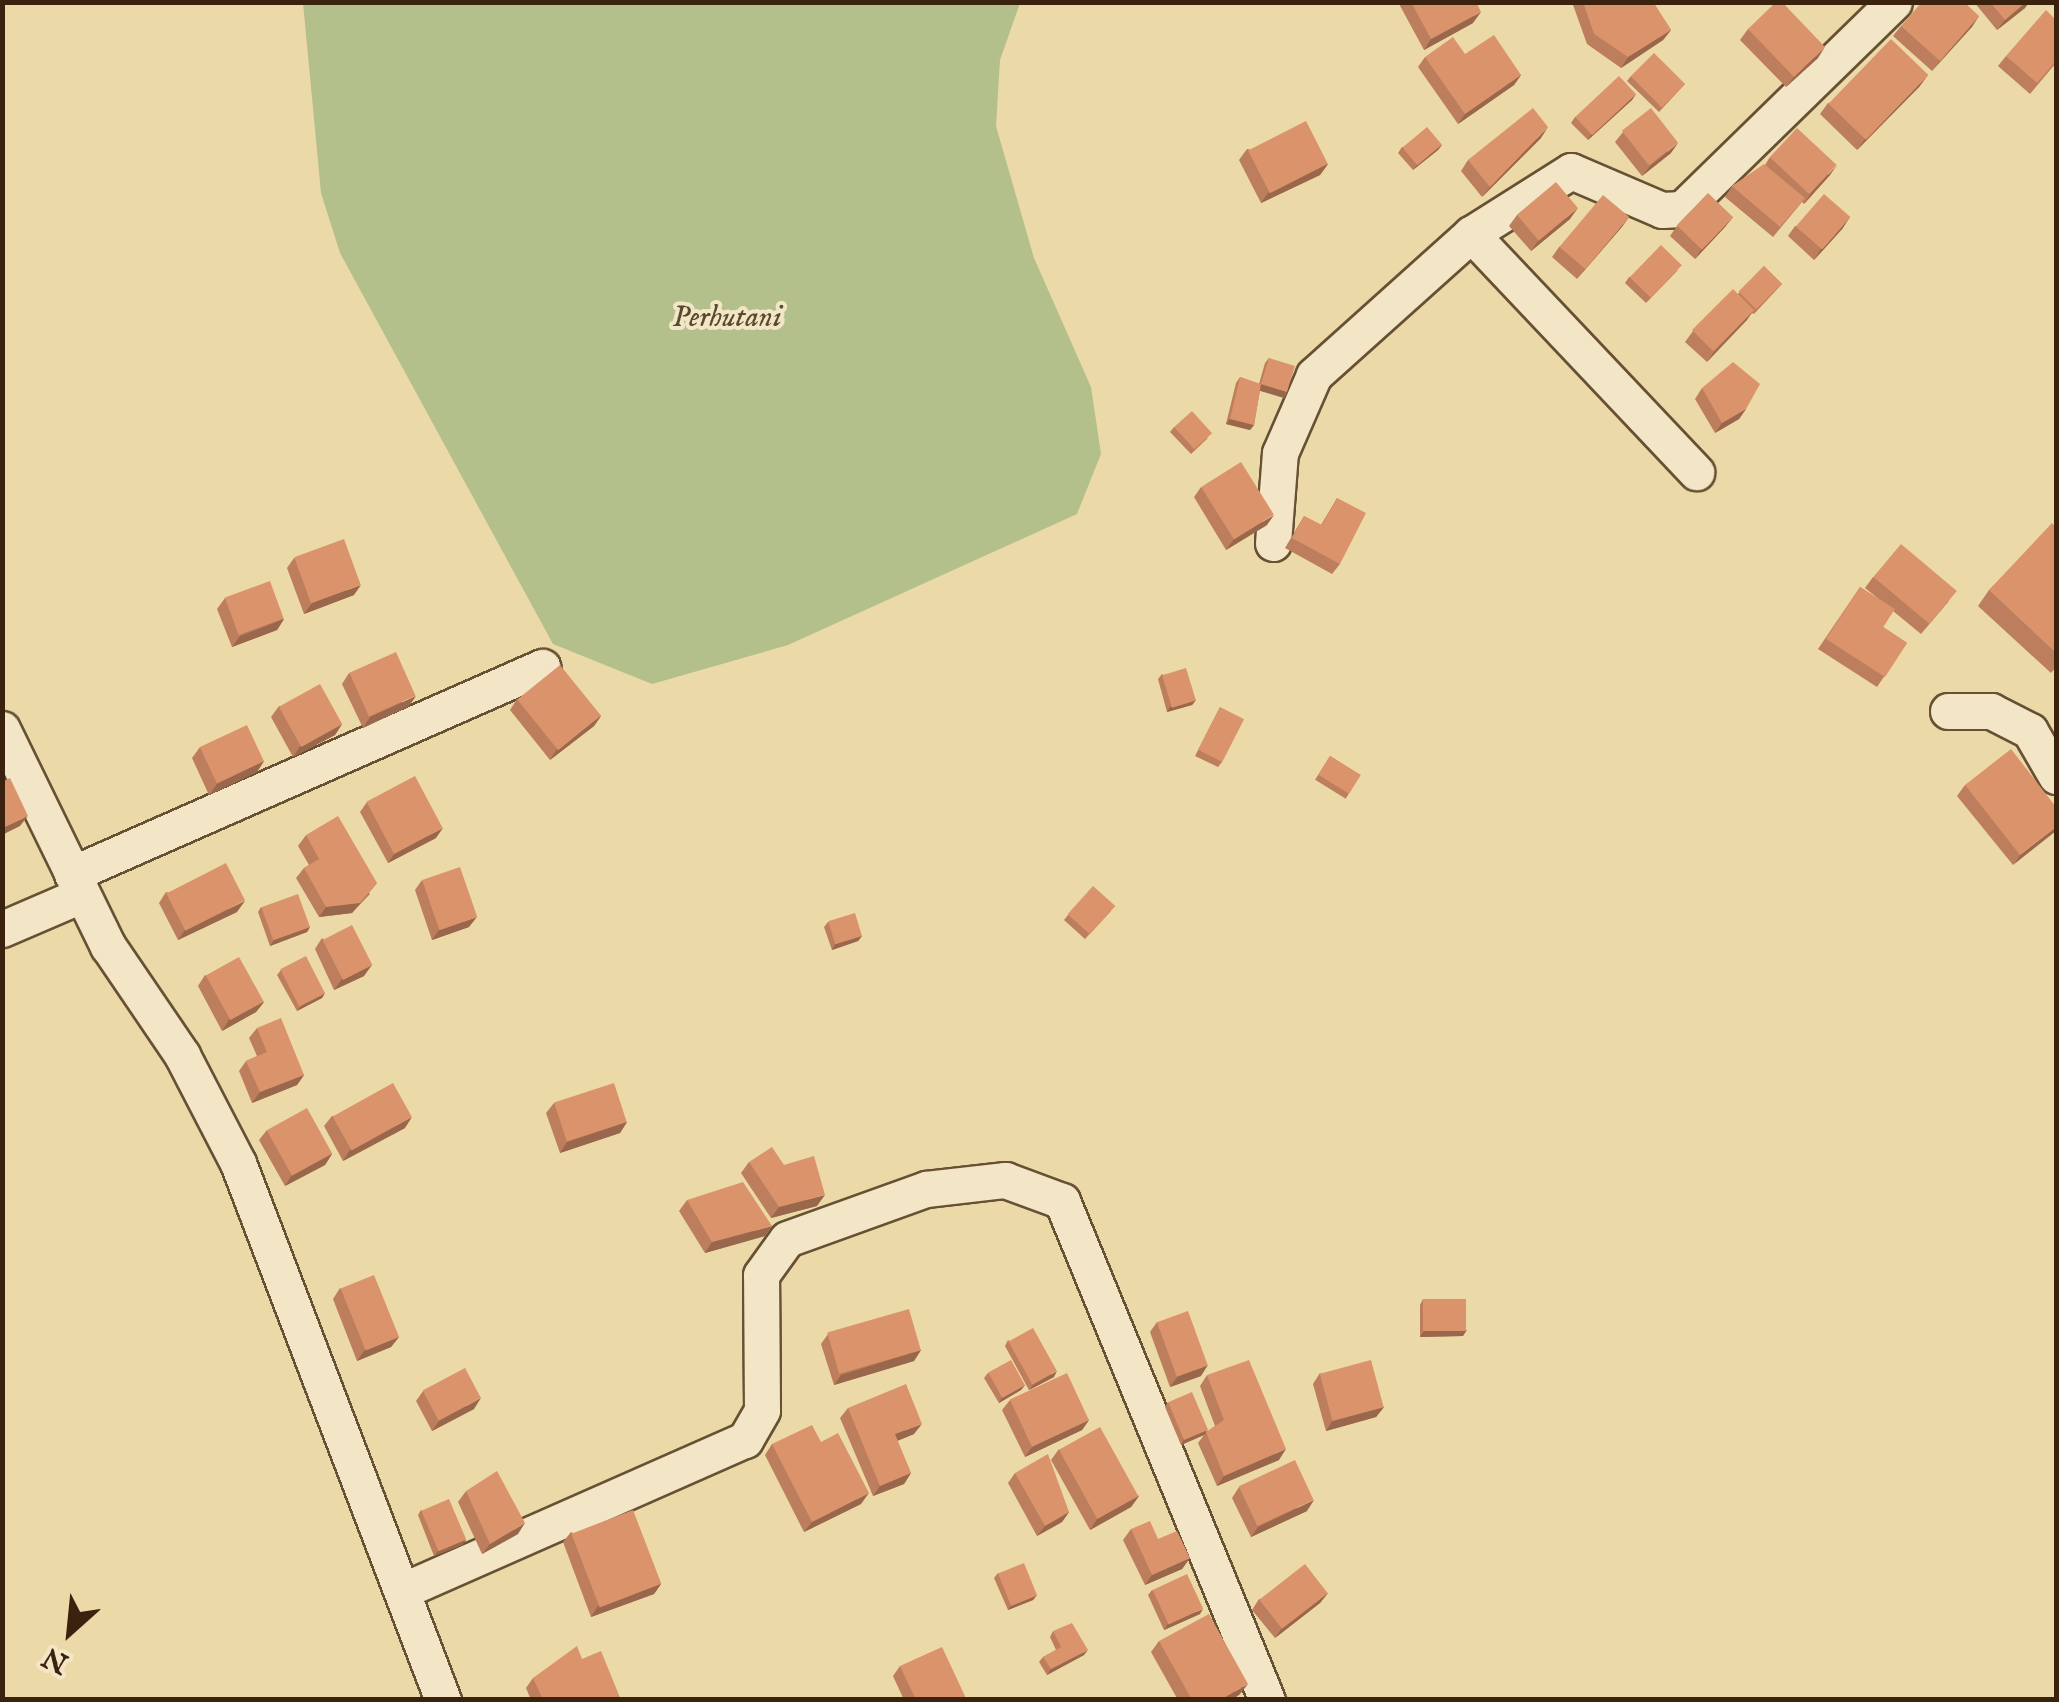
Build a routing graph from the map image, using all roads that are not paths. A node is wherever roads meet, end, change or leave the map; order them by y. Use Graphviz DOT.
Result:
graph roads {
  1 [pos="1894,2"];
  2 [pos="1470,234"];
  3 [pos="1696,472"];
  4 [pos="1273,543"];
  5 [pos="542,668"];
  6 [pos="1948,711"];
  7 [pos="2,729"];
  8 [pos="2056,776"];
  9 [pos="76,884"];
  10 [pos="2,929"];
  11 [pos="402,1591"];
  12 [pos="443,1700"];
  13 [pos="1267,1700"];
  1 -- 2 [label="street"];
  2 -- 3 [label="street"];
  2 -- 4 [label="street"];
  5 -- 9 [label="street"];
  6 -- 8 [label="street"];
  7 -- 9 [label="street"];
  9 -- 10 [label="street"];
  9 -- 11 [label="street"];
  11 -- 12 [label="street"];
  11 -- 13 [label="street"];
}
